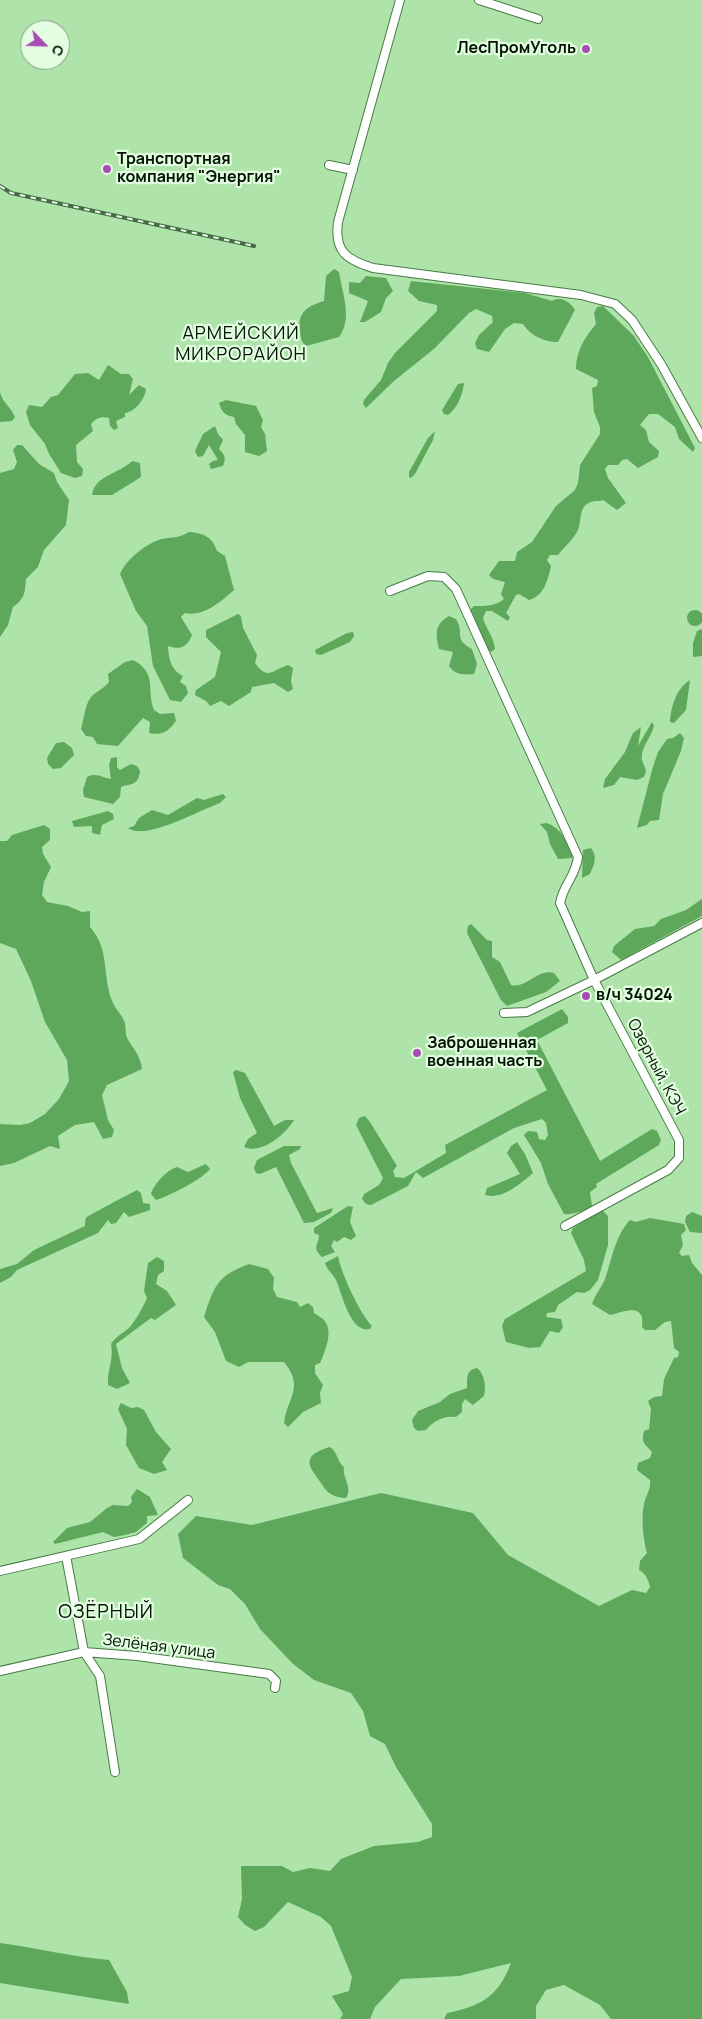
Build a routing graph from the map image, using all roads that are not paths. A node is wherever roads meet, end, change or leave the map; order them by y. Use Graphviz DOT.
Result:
graph roads {
  1 [pos="400,0"];
  2 [pos="479,0"];
  3 [pos="538,19"];
  4 [pos="330,165"];
  5 [pos="353,170"];
  6 [pos="702,438"];
  7 [pos="390,592"];
  8 [pos="702,923"];
  9 [pos="594,980"];
  10 [pos="504,1013"];
  11 [pos="565,1226"];
  12 [pos="188,1500"];
  13 [pos="66,1556"];
  14 [pos="0,1571"];
  15 [pos="84,1652"];
  16 [pos="0,1671"];
  17 [pos="275,1688"];
  18 [pos="115,1772"];
  1 -- 5 [label="street"];
  2 -- 3 [label="street"];
  4 -- 5 [label="street"];
  5 -- 6 [label="street"];
  7 -- 9 [label="street, Озерный, КЭЧ"];
  8 -- 9 [label="street"];
  9 -- 10 [label="street"];
  9 -- 11 [label="street, Озерный, КЭЧ"];
  12 -- 13 [label="street"];
  13 -- 14 [label="street"];
  13 -- 15 [label="street"];
  15 -- 16 [label="street, Зелёная улица"];
  15 -- 17 [label="street, Зелёная улица"];
  15 -- 18 [label="street"];
}
